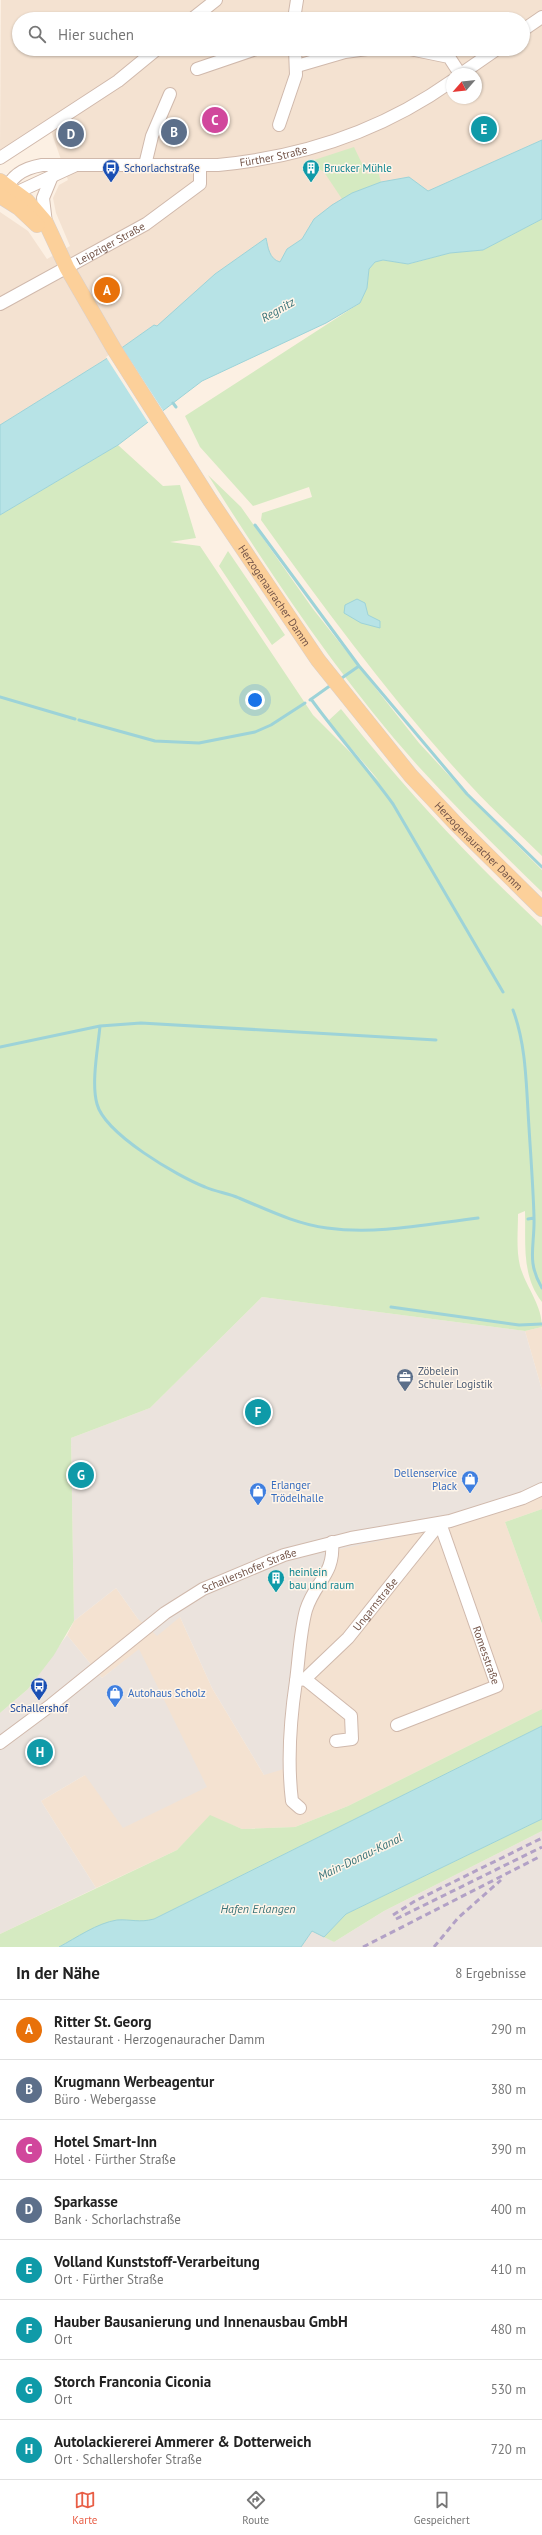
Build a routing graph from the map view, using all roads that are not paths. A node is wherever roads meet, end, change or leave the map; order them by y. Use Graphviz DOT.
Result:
graph roads {
  1 [pos="216,0"];
  2 [pos="297,0"];
  3 [pos="201,12"];
  4 [pos="295,12"];
  5 [pos="542,17"];
  6 [pos="530,25"];
  7 [pos="148,56"];
  8 [pos="235,56"];
  9 [pos="296,56"];
  10 [pos="331,56"];
  11 [pos="444,56"];
  12 [pos="487,56"];
  13 [pos="297,66"];
  14 [pos="457,68"];
  15 [pos="470,68"];
  16 [pos="197,69"];
  17 [pos="446,85"];
  18 [pos="170,94"];
  19 [pos="279,125"];
  20 [pos="0,158"];
  21 [pos="79,164"];
  22 [pos="145,165"];
  23 [pos="200,165"];
  24 [pos="52,176"];
  25 [pos="6,191"];
  26 [pos="46,223"];
  27 [pos="56,245"];
  28 [pos="67,268"];
  29 [pos="0,304"];
  30 [pos="542,909"];
  31 [pos="542,1489"];
  32 [pos="440,1523"];
  33 [pos="332,1542"];
  34 [pos="300,1680"];
  35 [pos="397,1725"];
  36 [pos="336,1741"];
  37 [pos="0,1743"];
  38 [pos="300,1808"];
  1 -- 3 [label="street"];
  2 -- 4 [label="street"];
  5 -- 6 [label="street"];
  7 -- 20 [label="street"];
  8 -- 16 [label="street"];
  9 -- 13 [label="street"];
  10 -- 13 [label="street"];
  11 -- 14 [label="street"];
  12 -- 15 [label="street"];
  13 -- 19 [label="street"];
  17 -- 23 [label="street, Fürther Straße"];
  18 -- 22 [label="street"];
  21 -- 22 [label="street, Fürther Straße"];
  21 -- 24 [label="street, Fürther Straße"];
  21 -- 25 [label="street, Fürther Straße"];
  22 -- 23 [label="street, Fürther Straße"];
  23 -- 28 [label="street, Leipziger Straße"];
  24 -- 25 [label="street, Fürther Straße"];
  24 -- 26 [label="street"];
  25 -- 26 [label="main road, Herzogenauracher Damm"];
  25 -- 27 [label="main road, Herzogenauracher Damm"];
  26 -- 27 [label="main road, Herzogenauracher Damm"];
  27 -- 28 [label="main road, Herzogenauracher Damm"];
  28 -- 29 [label="street, Leipziger Straße"];
  28 -- 30 [label="main road, Herzogenauracher Damm"];
  31 -- 32 [label="street, Schallershofer Straße"];
  32 -- 33 [label="street, Schallershofer Straße"];
  32 -- 34 [label="street, Ungarnstraße"];
  32 -- 35 [label="street, Romesstraße"];
  33 -- 34 [label="street"];
  33 -- 37 [label="street, Schallershofer Straße"];
  34 -- 36 [label="street"];
  34 -- 38 [label="street"];
}
